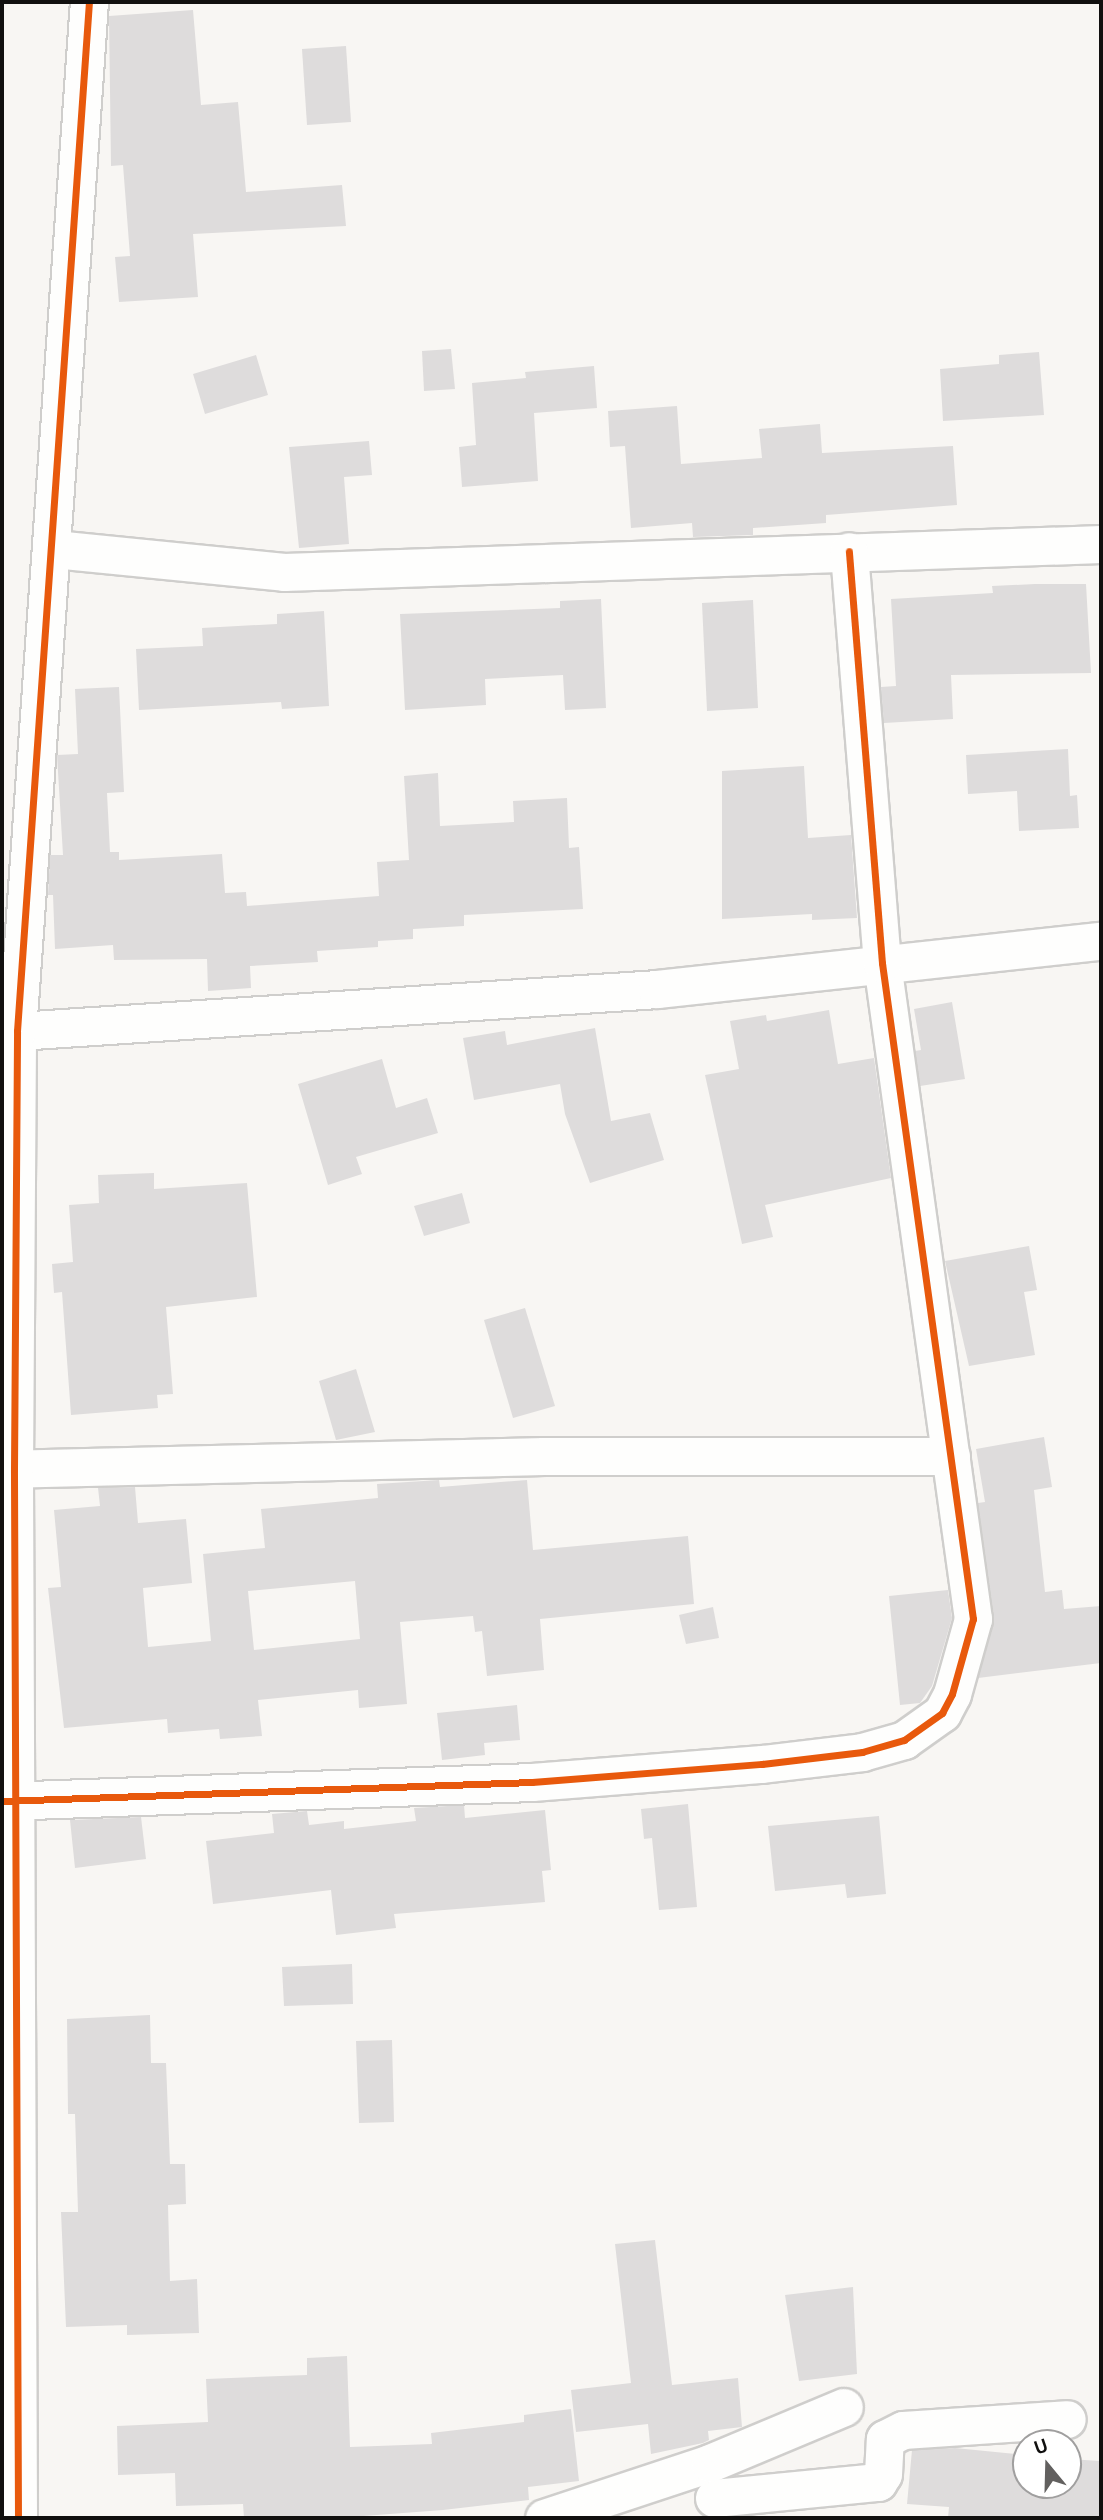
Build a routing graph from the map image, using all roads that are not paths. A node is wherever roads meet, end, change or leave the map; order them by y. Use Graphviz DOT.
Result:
graph roads {
  1 [pos="89,2"];
  2 [pos="1101,544"];
  3 [pos="54,549"];
  4 [pos="849,551"];
  5 [pos="1101,941"];
  6 [pos="881,963"];
  7 [pos="17,1031"];
  8 [pos="951,1456"];
  9 [pos="8,1469"];
  10 [pos="8,1800"];
  11 [pos="844,2407"];
  12 [pos="1067,2419"];
  13 [pos="713,2498"];
  14 [pos="18,2518"];
  15 [pos="544,2518"];
  1 -- 3 [label="street"];
  2 -- 4 [label="street"];
  3 -- 4 [label="street"];
  3 -- 7 [label="street"];
  4 -- 6 [label="street"];
  5 -- 6 [label="street"];
  6 -- 7 [label="street"];
  6 -- 8 [label="street"];
  7 -- 9 [label="street"];
  8 -- 9 [label="street"];
  8 -- 10 [label="street"];
  9 -- 10 [label="street"];
  10 -- 14 [label="street"];
  11 -- 15 [label="street"];
  12 -- 13 [label="street"];
}
